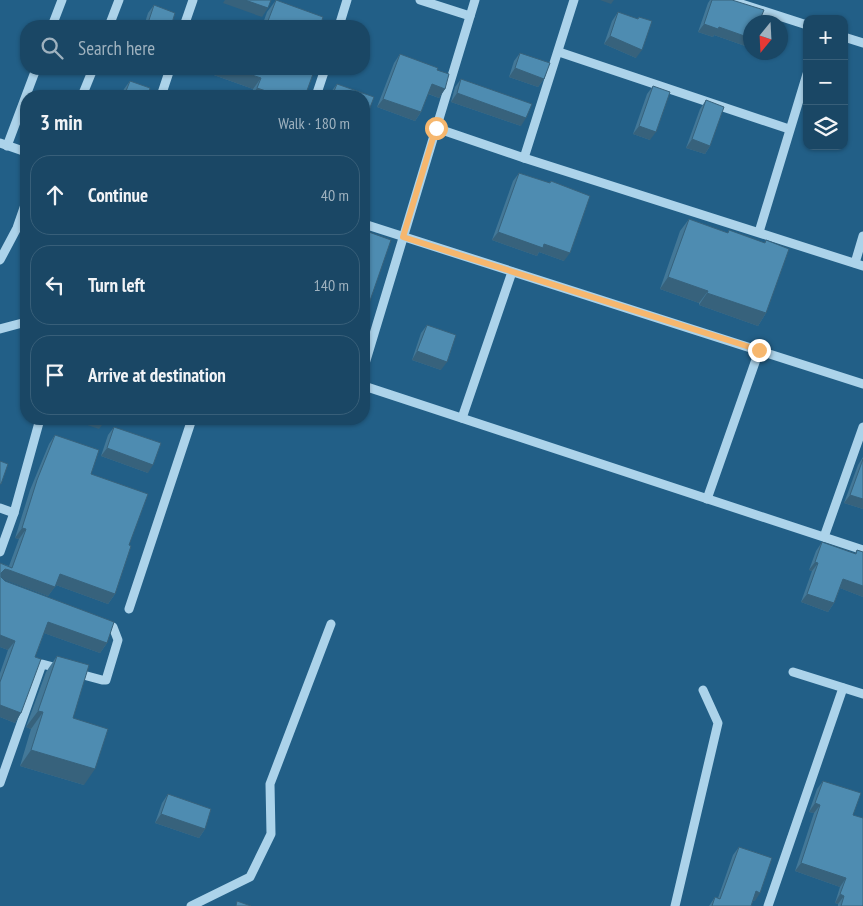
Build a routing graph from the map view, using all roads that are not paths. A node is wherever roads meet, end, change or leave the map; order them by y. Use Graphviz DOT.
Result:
graph roads {
  1 [pos="62,0"];
  2 [pos="119,0"];
  3 [pos="193,0"];
  4 [pos="348,0"];
  5 [pos="420,0"];
  6 [pos="475,0"];
  7 [pos="574,0"];
  8 [pos="729,0"];
  9 [pos="745,2"];
  10 [pos="470,16"];
  11 [pos="54,20"];
  12 [pos="111,20"];
  13 [pos="186,20"];
  14 [pos="341,20"];
  15 [pos="803,24"];
  16 [pos="848,38"];
  17 [pos="863,43"];
  18 [pos="559,52"];
  19 [pos="33,75"];
  20 [pos="91,75"];
  21 [pos="168,75"];
  22 [pos="323,75"];
  23 [pos="803,86"];
  24 [pos="27,90"];
  25 [pos="84,90"];
  26 [pos="163,90"];
  27 [pos="318,90"];
  28 [pos="20,106"];
  29 [pos="436,128"];
  30 [pos="789,130"];
  31 [pos="4,144"];
  32 [pos="20,150"];
  33 [pos="524,158"];
  34 [pos="20,219"];
  35 [pos="370,226"];
  36 [pos="759,232"];
  37 [pos="863,236"];
  38 [pos="403,237"];
  39 [pos="0,260"];
  40 [pos="859,265"];
  41 [pos="512,272"];
  42 [pos="20,324"];
  43 [pos="0,329"];
  44 [pos="370,347"];
  45 [pos="759,350"];
  46 [pos="863,384"];
  47 [pos="370,388"];
  48 [pos="462,418"];
  49 [pos="38,425"];
  50 [pos="190,425"];
  51 [pos="863,427"];
  52 [pos="707,499"];
  53 [pos="0,508"];
  54 [pos="14,513"];
  55 [pos="824,537"];
  56 [pos="863,550"];
  57 [pos="0,552"];
  58 [pos="129,609"];
  59 [pos="95,620"];
  60 [pos="331,624"];
  61 [pos="793,672"];
  62 [pos="843,688"];
  63 [pos="703,690"];
  64 [pos="863,694"];
  65 [pos="0,783"];
  66 [pos="191,906"];
  67 [pos="675,906"];
  68 [pos="768,906"];
  1 -- 11 [label="street"];
  2 -- 12 [label="street"];
  3 -- 13 [label="street"];
  4 -- 14 [label="street"];
  5 -- 10 [label="street"];
  6 -- 10 [label="street"];
  7 -- 18 [label="street"];
  8 -- 9 [label="street"];
  9 -- 15 [label="street"];
  10 -- 29 [label="street"];
  16 -- 17 [label="street"];
  18 -- 30 [label="street"];
  18 -- 33 [label="street"];
  19 -- 24 [label="street"];
  20 -- 25 [label="street"];
  21 -- 26 [label="street"];
  22 -- 27 [label="street"];
  23 -- 30 [label="street"];
  28 -- 31 [label="street"];
  29 -- 33 [label="street"];
  29 -- 38 [label="street"];
  30 -- 36 [label="street"];
  31 -- 32 [label="street"];
  33 -- 36 [label="street"];
  34 -- 39 [label="street"];
  35 -- 38 [label="street"];
  36 -- 40 [label="street"];
  37 -- 40 [label="street"];
  38 -- 41 [label="street"];
  38 -- 44 [label="street"];
  41 -- 45 [label="street"];
  41 -- 48 [label="street"];
  42 -- 43 [label="street"];
  45 -- 46 [label="street"];
  45 -- 52 [label="street"];
  47 -- 48 [label="street"];
  48 -- 52 [label="street"];
  49 -- 54 [label="street"];
  50 -- 58 [label="street"];
  51 -- 55 [label="street"];
  52 -- 55 [label="street"];
  53 -- 54 [label="street"];
  54 -- 57 [label="street"];
  55 -- 56 [label="street"];
  59 -- 65 [label="street"];
  60 -- 66 [label="street"];
  61 -- 62 [label="street"];
  62 -- 64 [label="street"];
  62 -- 68 [label="street"];
  63 -- 67 [label="street"];
}
